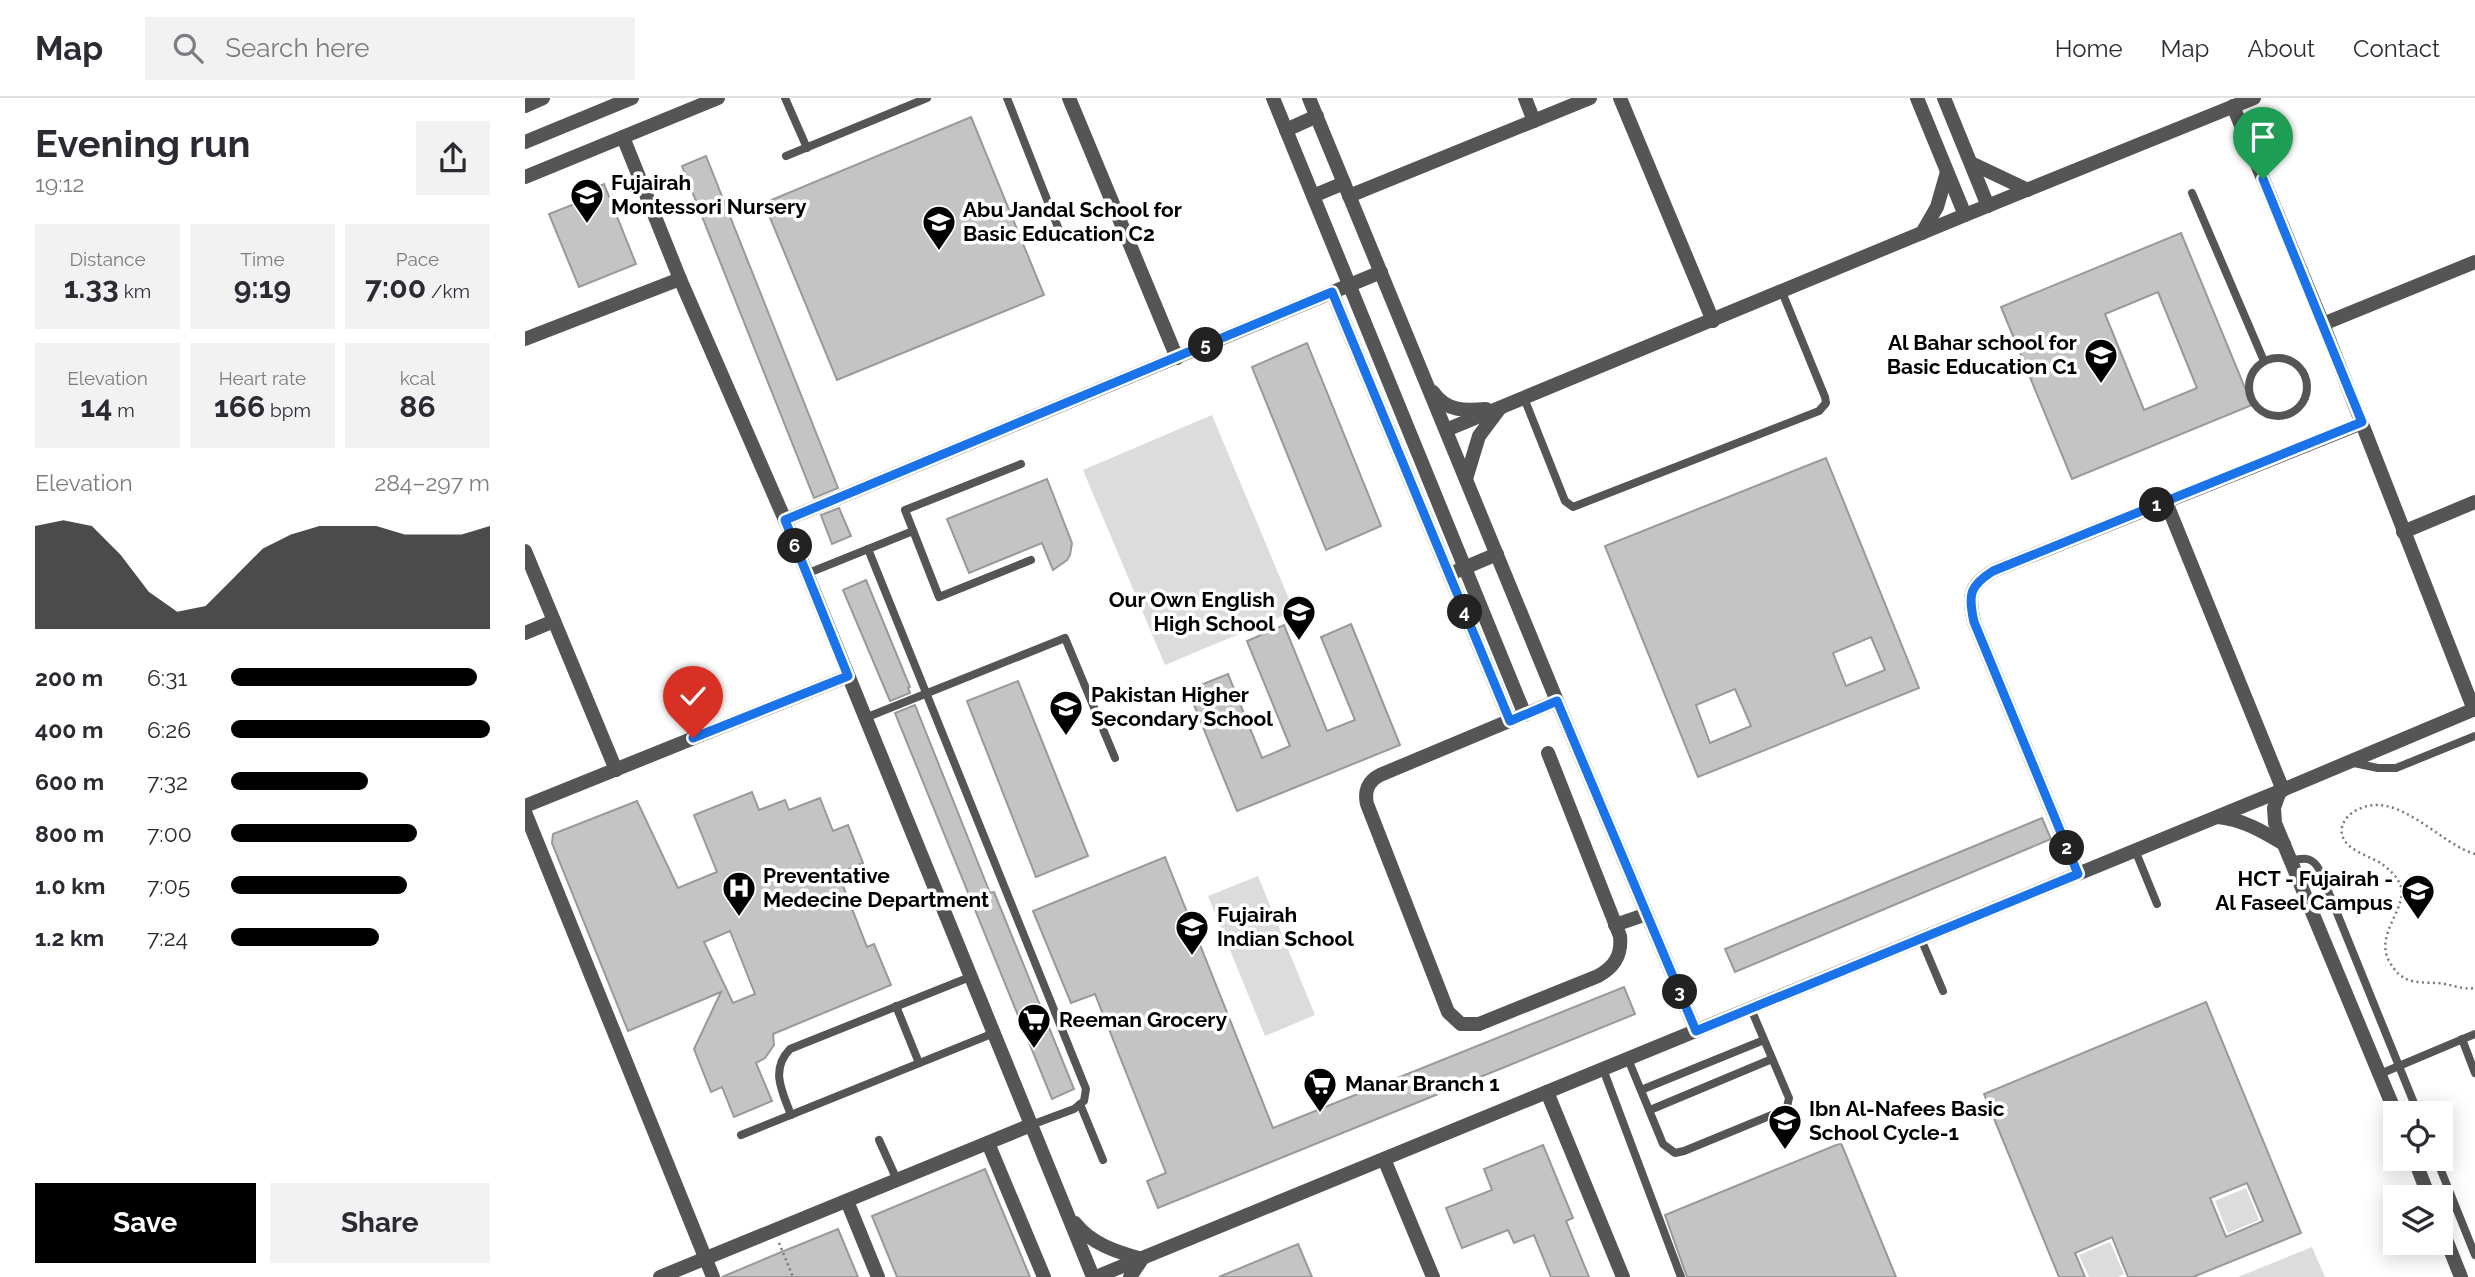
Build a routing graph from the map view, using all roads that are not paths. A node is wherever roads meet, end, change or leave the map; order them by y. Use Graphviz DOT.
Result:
graph roads {
  1 [pos="543,98"];
  2 [pos="632,98"];
  3 [pos="718,98"];
  4 [pos="785,98"];
  5 [pos="927,98"];
  6 [pos="1007,98"];
  7 [pos="1069,98"];
  8 [pos="1273,98"];
  9 [pos="1309,98"];
  10 [pos="1525,98"];
  11 [pos="1590,98"];
  12 [pos="1620,98"];
  13 [pos="1917,98"];
  14 [pos="1944,98"];
  15 [pos="2254,98"];
  16 [pos="615,101"];
  17 [pos="2224,105"];
  18 [pos="525,106"];
  19 [pos="1317,116"];
  20 [pos="1534,121"];
  21 [pos="1286,130"];
  22 [pos="623,137"];
  23 [pos="525,142"];
  24 [pos="807,148"];
  25 [pos="786,156"];
  26 [pos="1971,163"];
  27 [pos="1947,172"];
  28 [pos="525,177"];
  29 [pos="1347,189"];
  30 [pos="2028,190"];
  31 [pos="2192,193"];
  32 [pos="1313,196"];
  33 [pos="1988,206"];
  34 [pos="1965,215"];
  35 [pos="1922,233"];
  36 [pos="1061,235"];
  37 [pos="2475,262"];
  38 [pos="1381,272"];
  39 [pos="680,279"];
  40 [pos="1349,285"];
  41 [pos="1332,292"];
  42 [pos="1782,292"];
  43 [pos="1713,321"];
  44 [pos="2323,324"];
  45 [pos="525,340"];
  46 [pos="1177,358"];
  47 [pos="2264,361"];
  48 [pos="1426,382"];
  49 [pos="1524,398"];
  50 [pos="1501,407"];
  51 [pos="2362,422"];
  52 [pos="1446,430"];
  53 [pos="1021,464"];
  54 [pos="1466,479"];
  55 [pos="2166,502"];
  56 [pos="2475,502"];
  57 [pos="785,520"];
  58 [pos="913,531"];
  59 [pos="2403,532"];
  60 [pos="868,549"];
  61 [pos="525,551"];
  62 [pos="1497,554"];
  63 [pos="1031,560"];
  64 [pos="1465,568"];
  65 [pos="807,574"];
  66 [pos="1449,574"];
  67 [pos="554,621"];
  68 [pos="525,633"];
  69 [pos="848,676"];
  70 [pos="927,692"];
  71 [pos="1557,701"];
  72 [pos="2474,709"];
  73 [pos="1525,715"];
  74 [pos="865,718"];
  75 [pos="1510,721"];
  76 [pos="2475,736"];
  77 [pos="1548,753"];
  78 [pos="1115,758"];
  79 [pos="2351,762"];
  80 [pos="616,770"];
  81 [pos="2281,791"];
  82 [pos="525,806"];
  83 [pos="525,812"];
  84 [pos="2217,816"];
  85 [pos="2284,844"];
  86 [pos="2135,850"];
  87 [pos="2291,861"];
  88 [pos="2078,874"];
  89 [pos="2157,904"];
  90 [pos="1647,914"];
  91 [pos="1615,925"];
  92 [pos="1921,939"];
  93 [pos="970,977"];
  94 [pos="1943,991"];
  95 [pos="896,1006"];
  96 [pos="1751,1009"];
  97 [pos="1696,1031"];
  98 [pos="993,1033"];
  99 [pos="2475,1034"];
  100 [pos="2462,1039"];
  101 [pos="1764,1040"];
  102 [pos="1628,1059"];
  103 [pos="1772,1059"];
  104 [pos="919,1063"];
  105 [pos="2400,1066"];
  106 [pos="1603,1069"];
  107 [pos="2475,1073"];
  108 [pos="2380,1074"];
  109 [pos="1641,1090"];
  110 [pos="1547,1092"];
  111 [pos="2391,1101"];
  112 [pos="2413,1101"];
  113 [pos="1080,1104"];
  114 [pos="1650,1110"];
  115 [pos="791,1115"];
  116 [pos="1031,1125"];
  117 [pos="741,1135"];
  118 [pos="879,1140"];
  119 [pos="988,1143"];
  120 [pos="1384,1159"];
  121 [pos="1103,1160"];
  122 [pos="2442,1171"];
  123 [pos="897,1180"];
  124 [pos="847,1201"];
  125 [pos="1066,1210"];
  126 [pos="2452,1255"];
  127 [pos="2475,1255"];
  128 [pos="705,1258"];
  129 [pos="1142,1259"];
  130 [pos="660,1277"];
  131 [pos="713,1277"];
  132 [pos="878,1277"];
  133 [pos="1044,1277"];
  134 [pos="1094,1277"];
  135 [pos="1130,1277"];
  136 [pos="1433,1277"];
  137 [pos="1623,1277"];
  138 [pos="1681,1277"];
  139 [pos="2461,1277"];
  1 -- 18 [label="street"];
  2 -- 16 [label="street"];
  3 -- 22 [label="street"];
  4 -- 24 [label="lane"];
  5 -- 24 [label="lane"];
  6 -- 36 [label="lane"];
  7 -- 46 [label="street"];
  8 -- 21 [label="street"];
  9 -- 19 [label="street"];
  10 -- 20 [label="street"];
  11 -- 20 [label="street"];
  12 -- 43 [label="street"];
  13 -- 27 [label="street"];
  14 -- 26 [label="street"];
  15 -- 17 [label="street"];
  16 -- 23 [label="street"];
  17 -- 30 [label="street"];
  17 -- 44 [label="street"];
  19 -- 21 [label="street"];
  19 -- 29 [label="street"];
  20 -- 29 [label="street"];
  21 -- 32 [label="street"];
  22 -- 28 [label="street"];
  22 -- 39 [label="street"];
  24 -- 25 [label="lane"];
  26 -- 30 [label="street"];
  26 -- 33 [label="street"];
  27 -- 34 [label="street"];
  27 -- 35 [label="street"];
  29 -- 32 [label="street"];
  29 -- 38 [label="street"];
  30 -- 33 [label="street"];
  31 -- 47 [label="lane"];
  32 -- 40 [label="street"];
  33 -- 34 [label="street"];
  34 -- 35 [label="street"];
  35 -- 42 [label="street"];
  37 -- 44 [label="street"];
  38 -- 40 [label="street"];
  38 -- 48 [label="street"];
  39 -- 45 [label="street"];
  39 -- 57 [label="street"];
  40 -- 41 [label="street"];
  40 -- 64 [label="street"];
  41 -- 46 [label="street"];
  41 -- 66 [label="street"];
  42 -- 43 [label="street"];
  42 -- 49 [label="lane"];
  43 -- 49 [label="street"];
  44 -- 51 [label="street"];
  46 -- 57 [label="street"];
  47 -- 47 [label="lane"];
  48 -- 50 [label="street"];
  48 -- 52 [label="street"];
  49 -- 50 [label="street"];
  50 -- 52 [label="street"];
  50 -- 54 [label="street"];
  51 -- 55 [label="street"];
  51 -- 59 [label="street"];
  52 -- 54 [label="street"];
  53 -- 58 [label="lane"];
  54 -- 62 [label="street"];
  55 -- 81 [label="street"];
  55 -- 88 [label="street"];
  56 -- 59 [label="street"];
  57 -- 65 [label="street"];
  58 -- 60 [label="lane"];
  58 -- 63 [label="lane"];
  59 -- 72 [label="street"];
  60 -- 65 [label="lane"];
  60 -- 70 [label="lane"];
  61 -- 67 [label="street"];
  62 -- 64 [label="street"];
  62 -- 71 [label="street"];
  64 -- 66 [label="street"];
  64 -- 73 [label="street"];
  65 -- 69 [label="street"];
  66 -- 75 [label="street"];
  67 -- 68 [label="street"];
  67 -- 80 [label="street"];
  69 -- 74 [label="street"];
  69 -- 80 [label="street"];
  70 -- 74 [label="lane"];
  70 -- 78 [label="lane"];
  70 -- 113 [label="lane"];
  71 -- 73 [label="street"];
  71 -- 90 [label="street"];
  72 -- 79 [label="street"];
  73 -- 75 [label="street"];
  74 -- 93 [label="street"];
  75 -- 91 [label="street"];
  76 -- 79 [label="lane"];
  77 -- 91 [label="street"];
  79 -- 81 [label="street"];
  80 -- 82 [label="street"];
  81 -- 84 [label="street"];
  81 -- 85 [label="street"];
  83 -- 128 [label="street"];
  84 -- 85 [label="street"];
  84 -- 86 [label="street"];
  85 -- 87 [label="street"];
  86 -- 88 [label="street"];
  86 -- 89 [label="lane"];
  87 -- 105 [label="lane"];
  87 -- 108 [label="street"];
  88 -- 92 [label="street"];
  90 -- 91 [label="street"];
  90 -- 97 [label="street"];
  92 -- 94 [label="lane"];
  92 -- 96 [label="street"];
  93 -- 95 [label="lane"];
  93 -- 98 [label="street"];
  95 -- 104 [label="lane"];
  95 -- 115 [label="lane"];
  96 -- 97 [label="street"];
  96 -- 101 [label="lane"];
  97 -- 102 [label="street"];
  98 -- 104 [label="lane"];
  98 -- 116 [label="street"];
  99 -- 100 [label="lane"];
  100 -- 105 [label="lane"];
  100 -- 107 [label="lane"];
  101 -- 103 [label="lane"];
  101 -- 109 [label="lane"];
  102 -- 106 [label="street"];
  102 -- 109 [label="lane"];
  103 -- 114 [label="lane"];
  103 -- 114 [label="lane"];
  104 -- 115 [label="lane"];
  105 -- 108 [label="lane"];
  105 -- 112 [label="lane"];
  106 -- 110 [label="street"];
  106 -- 138 [label="lane"];
  108 -- 111 [label="street"];
  109 -- 114 [label="lane"];
  110 -- 120 [label="street"];
  110 -- 137 [label="street"];
  113 -- 116 [label="lane"];
  113 -- 121 [label="lane"];
  115 -- 117 [label="lane"];
  116 -- 119 [label="street"];
  116 -- 125 [label="street"];
  118 -- 123 [label="lane"];
  119 -- 123 [label="street"];
  119 -- 133 [label="street"];
  120 -- 129 [label="street"];
  120 -- 136 [label="street"];
  122 -- 127 [label="lane"];
  123 -- 124 [label="street"];
  124 -- 128 [label="street"];
  124 -- 132 [label="street"];
  125 -- 129 [label="street"];
  125 -- 134 [label="street"];
  126 -- 139 [label="street"];
  128 -- 130 [label="street"];
  128 -- 131 [label="street"];
  129 -- 134 [label="street"];
  129 -- 135 [label="street"];
}
